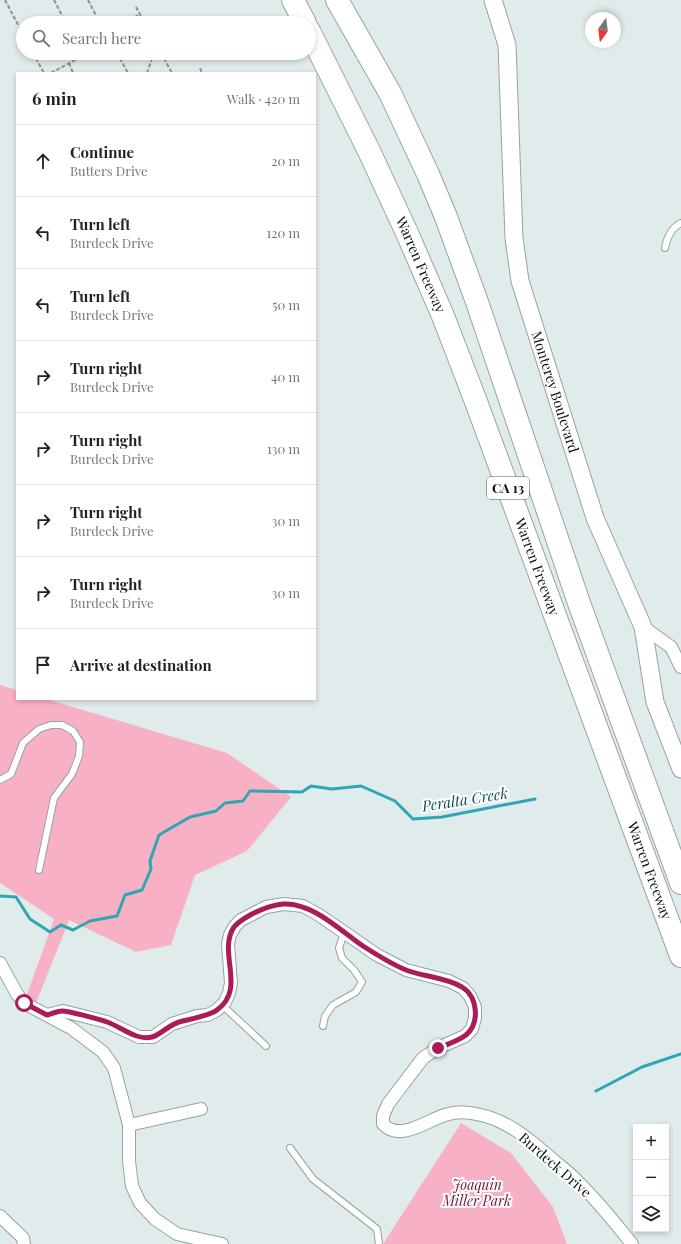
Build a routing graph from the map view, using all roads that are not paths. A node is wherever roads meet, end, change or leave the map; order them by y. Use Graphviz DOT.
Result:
graph roads {
  1 [pos="293,0"];
  2 [pos="337,0"];
  3 [pos="493,0"];
  4 [pos="301,16"];
  5 [pos="316,45"];
  6 [pos="681,223"];
  7 [pos="665,248"];
  8 [pos="643,627"];
  9 [pos="681,667"];
  10 [pos="681,769"];
  11 [pos="0,780"];
  12 [pos="39,870"];
  13 [pos="681,883"];
  14 [pos="344,933"];
  15 [pos="681,956"];
  16 [pos="0,963"];
  17 [pos="222,1005"];
  18 [pos="47,1015"];
  19 [pos="324,1026"];
  20 [pos="266,1046"];
  21 [pos="202,1109"];
  22 [pos="129,1125"];
  23 [pos="290,1148"];
  24 [pos="0,1216"];
  25 [pos="24,1244"];
  26 [pos="222,1244"];
  27 [pos="379,1244"];
  28 [pos="632,1244"];
  1 -- 4 [label="highway"];
  2 -- 13 [label="highway, Warren Freeway / CA 13"];
  3 -- 8 [label="street, Monterey Boulevard"];
  5 -- 15 [label="highway, Warren Freeway / CA 13"];
  6 -- 7 [label="lane"];
  8 -- 9 [label="street"];
  8 -- 10 [label="street, Monterey Boulevard"];
  11 -- 12 [label="lane"];
  14 -- 17 [label="street, Burdeck Drive"];
  14 -- 19 [label="lane"];
  14 -- 28 [label="street, Burdeck Drive"];
  16 -- 18 [label="street"];
  17 -- 18 [label="street"];
  17 -- 20 [label="lane"];
  18 -- 22 [label="street"];
  21 -- 22 [label="street"];
  22 -- 26 [label="street"];
  23 -- 27 [label="lane"];
  24 -- 25 [label="street"];
}
